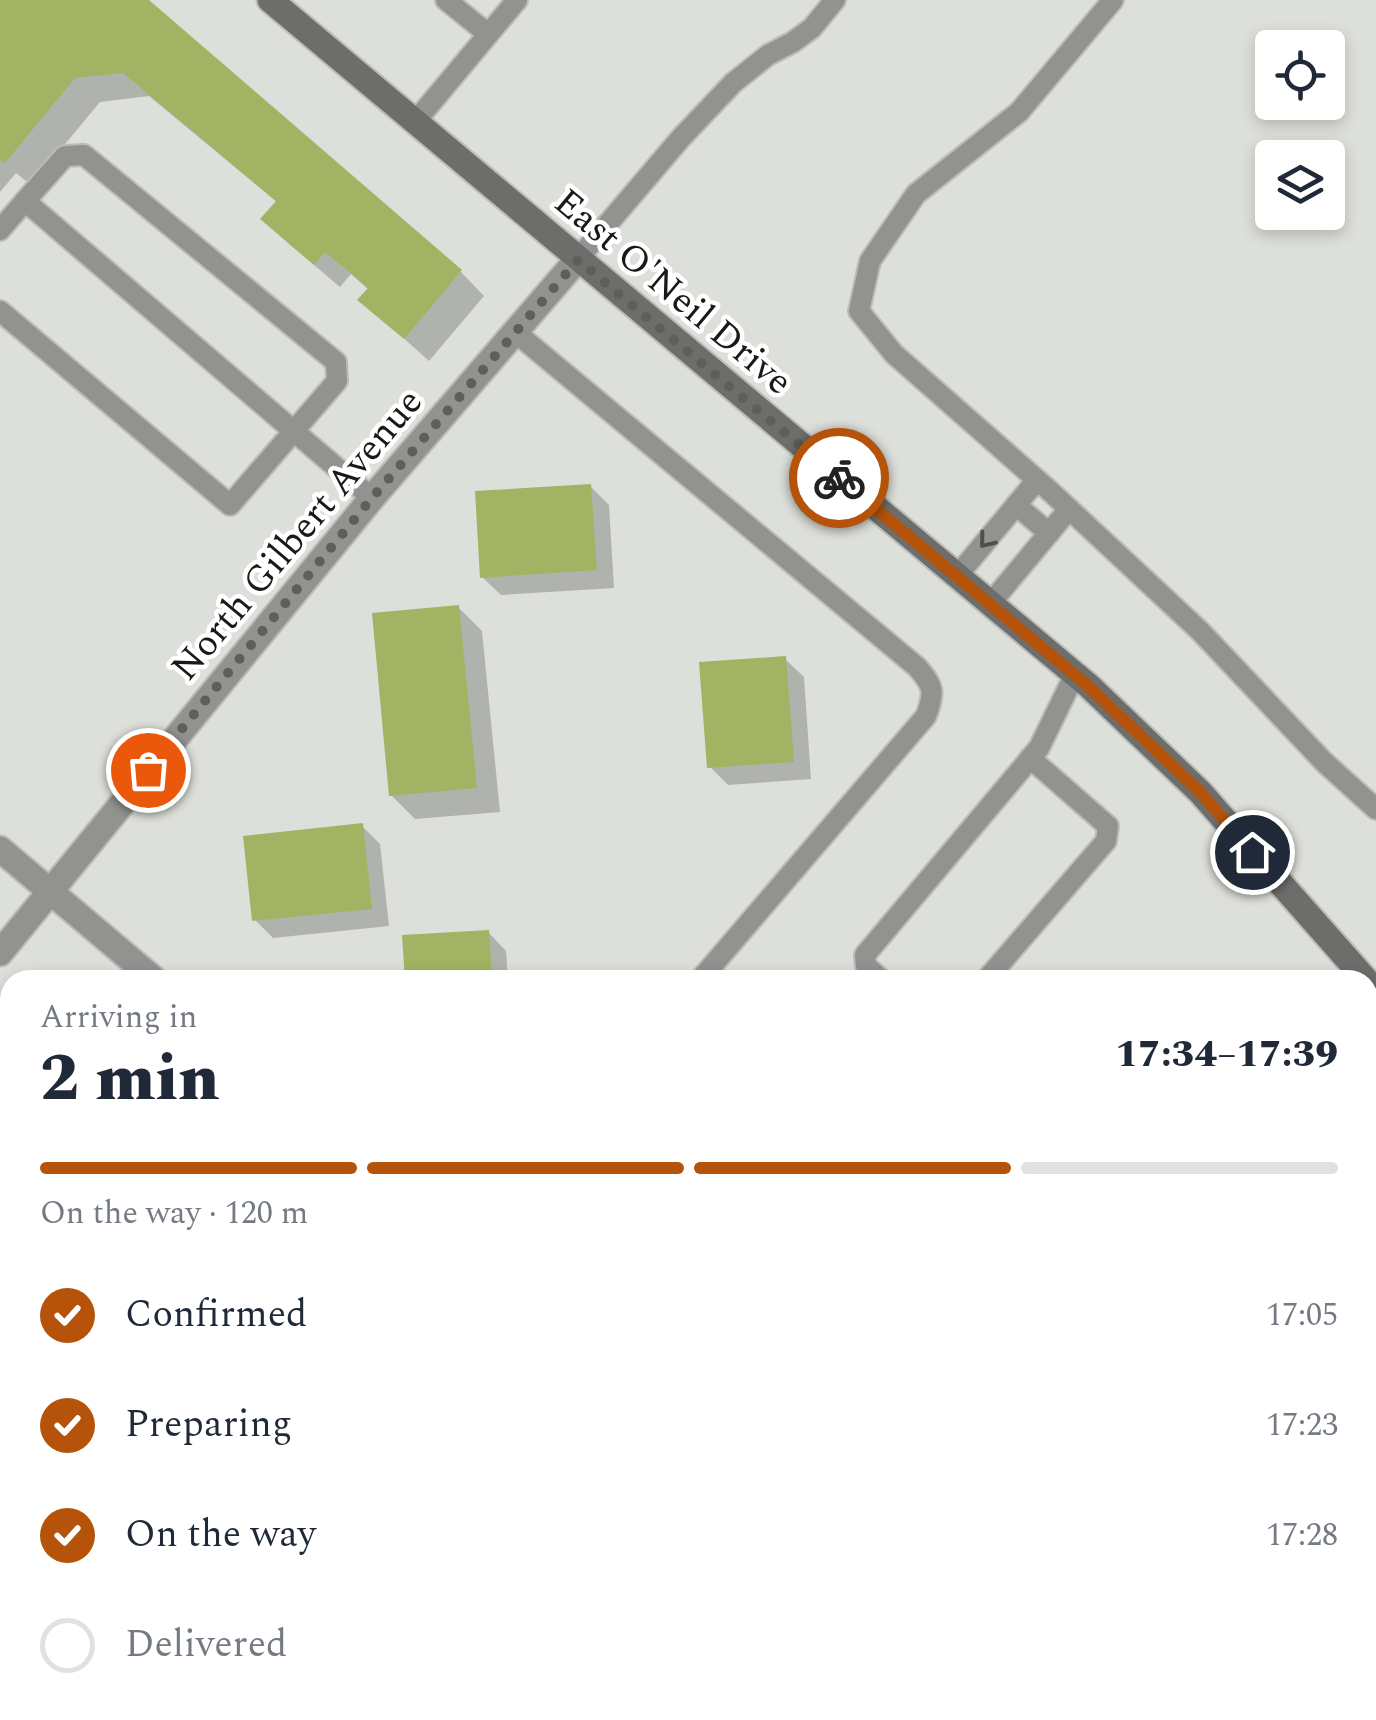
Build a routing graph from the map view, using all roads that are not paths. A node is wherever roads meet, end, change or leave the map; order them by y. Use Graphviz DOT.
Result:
graph roads {
  1 [pos="446,0"];
  2 [pos="517,0"];
  3 [pos="835,0"];
  4 [pos="1113,0"];
  5 [pos="278,3"];
  6 [pos="488,34"];
  7 [pos="415,122"];
  8 [pos="25,201"];
  9 [pos="0,230"];
  10 [pos="578,260"];
  11 [pos="0,311"];
  12 [pos="515,332"];
  13 [pos="292,431"];
  14 [pos="1037,480"];
  15 [pos="372,498"];
  16 [pos="1016,505"];
  17 [pos="1069,509"];
  18 [pos="1049,533"];
  19 [pos="957,576"];
  20 [pos="990,604"];
  21 [pos="1075,674"];
  22 [pos="1030,758"];
  23 [pos="1376,808"];
  24 [pos="0,849"];
  25 [pos="50,890"];
  26 [pos="0,953"];
  27 [pos="143,970"];
  28 [pos="709,970"];
  29 [pos="871,970"];
  30 [pos="995,970"];
  31 [pos="1356,970"];
  1 -- 6 [label="lane"];
  2 -- 6 [label="lane"];
  3 -- 10 [label="lane"];
  4 -- 14 [label="lane"];
  5 -- 7 [label="street, East O'Neil Drive"];
  6 -- 7 [label="lane"];
  7 -- 10 [label="street, East O'Neil Drive"];
  8 -- 9 [label="lane"];
  8 -- 13 [label="lane"];
  8 -- 13 [label="lane"];
  10 -- 12 [label="street, North Gilbert Avenue"];
  10 -- 19 [label="street, East O'Neil Drive"];
  11 -- 13 [label="lane"];
  12 -- 15 [label="street, North Gilbert Avenue"];
  12 -- 28 [label="lane"];
  13 -- 15 [label="lane"];
  14 -- 16 [label="lane"];
  14 -- 17 [label="lane"];
  15 -- 25 [label="street, North Gilbert Avenue"];
  16 -- 18 [label="lane"];
  16 -- 19 [label="lane, one-way"];
  17 -- 18 [label="lane"];
  17 -- 23 [label="lane"];
  18 -- 20 [label="lane"];
  19 -- 20 [label="street, East O'Neil Drive"];
  20 -- 21 [label="street, East O'Neil Drive"];
  21 -- 22 [label="lane"];
  21 -- 31 [label="street, East O'Neil Drive"];
  22 -- 29 [label="lane"];
  22 -- 30 [label="lane"];
  24 -- 25 [label="street"];
  25 -- 26 [label="street, North Gilbert Avenue"];
  25 -- 27 [label="street"];
}
